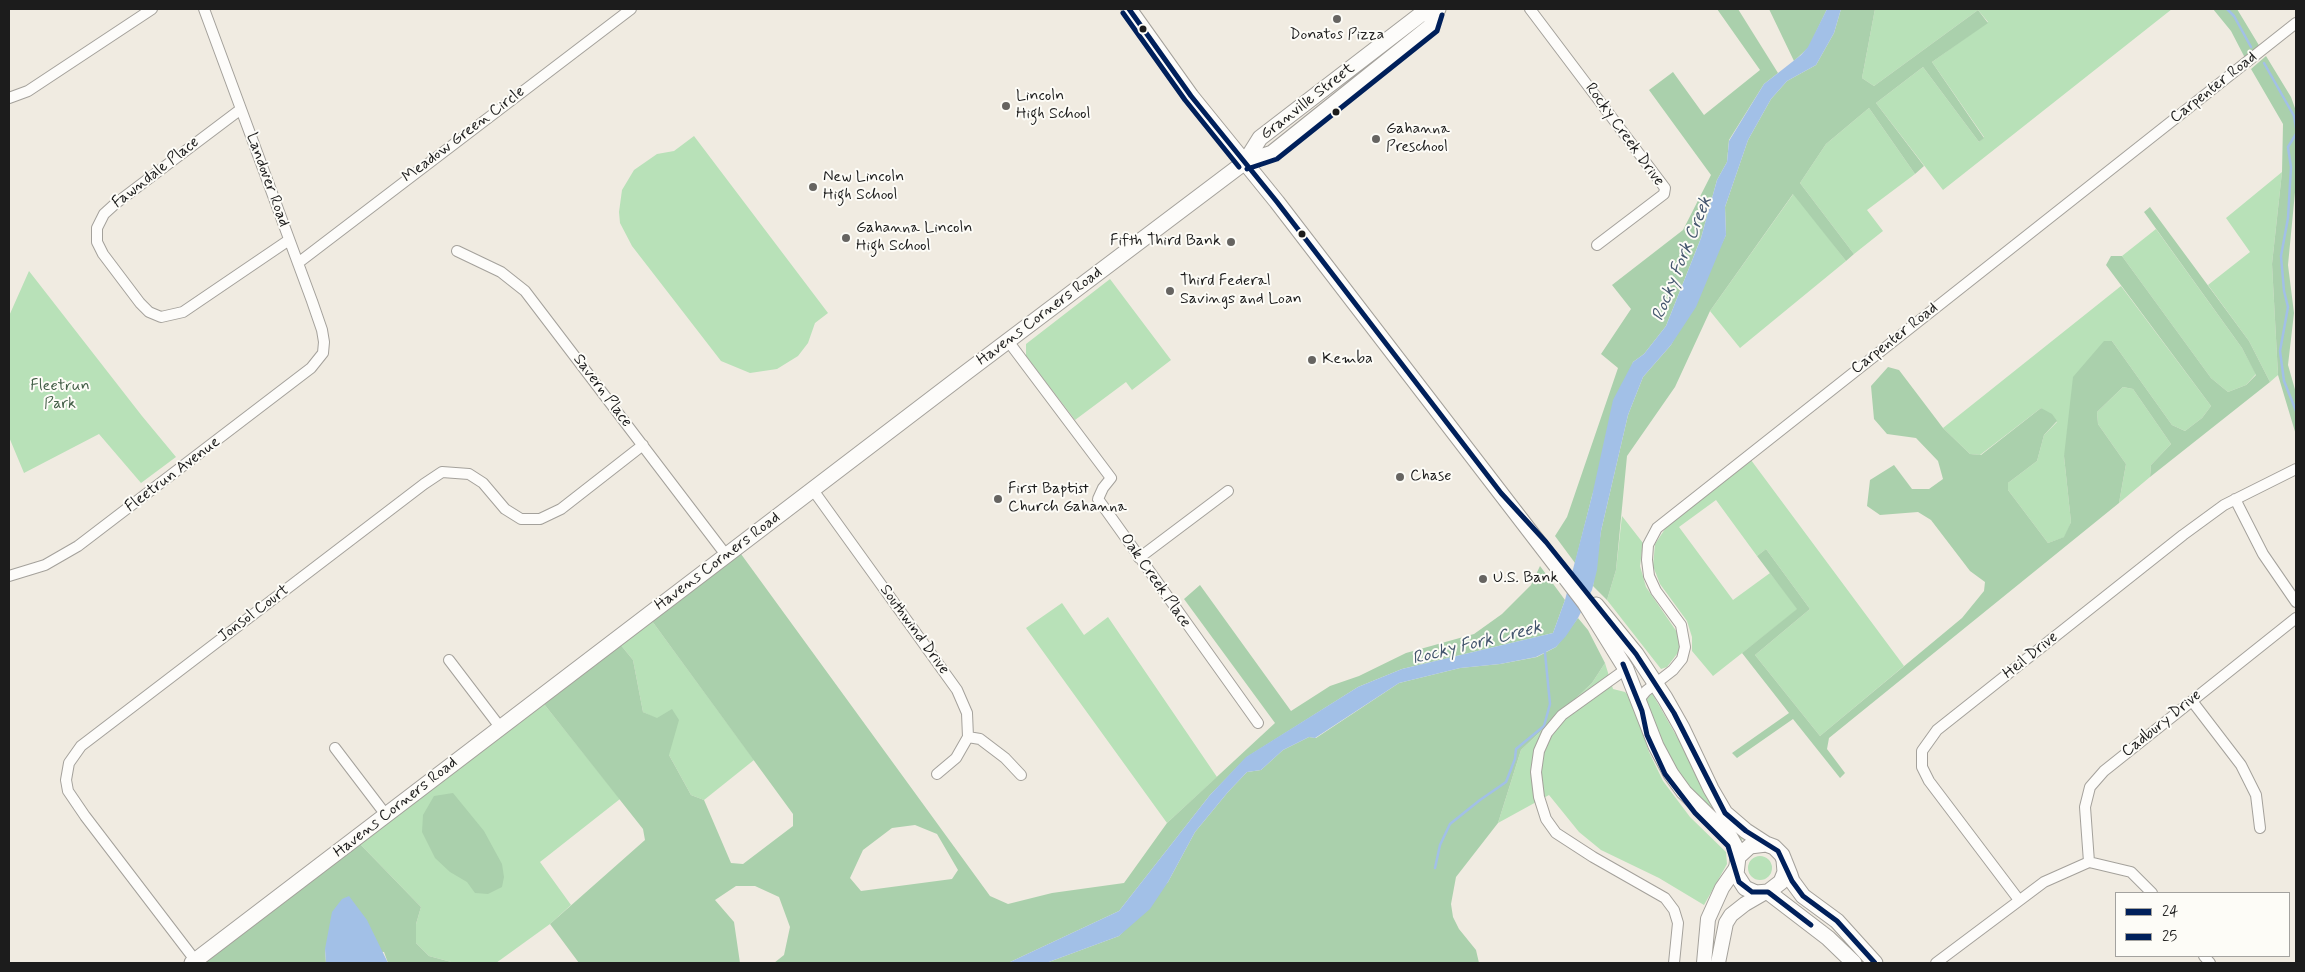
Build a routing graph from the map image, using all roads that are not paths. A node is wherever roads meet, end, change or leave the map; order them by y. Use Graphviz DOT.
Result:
graph roads {
  1 [pos="152,9"];
  2 [pos="204,9"];
  3 [pos="631,9"];
  4 [pos="1129,9"];
  5 [pos="1530,9"];
  6 [pos="1435,10"];
  7 [pos="2296,23"];
  8 [pos="9,98"];
  9 [pos="241,109"];
  10 [pos="1245,162"];
  11 [pos="289,240"];
  12 [pos="1596,245"];
  13 [pos="457,251"];
  14 [pos="298,263"];
  15 [pos="1008,341"];
  16 [pos="323,353"];
  17 [pos="643,445"];
  18 [pos="2296,469"];
  19 [pos="813,490"];
  20 [pos="1228,491"];
  21 [pos="2235,499"];
  22 [pos="726,555"];
  23 [pos="1139,558"];
  24 [pos="9,576"];
  25 [pos="2296,602"];
  26 [pos="2296,618"];
  27 [pos="1606,626"];
  28 [pos="449,660"];
  29 [pos="1626,669"];
  30 [pos="1655,684"];
  31 [pos="2192,701"];
  32 [pos="1640,706"];
  33 [pos="1258,723"];
  34 [pos="500,728"];
  35 [pos="968,738"];
  36 [pos="335,748"];
  37 [pos="937,774"];
  38 [pos="1021,775"];
  39 [pos="386,815"];
  40 [pos="2260,828"];
  41 [pos="1766,844"];
  42 [pos="2089,862"];
  43 [pos="1737,863"];
  44 [pos="1788,879"];
  45 [pos="1761,892"];
  46 [pos="2151,892"];
  47 [pos="2019,900"];
  48 [pos="193,962"];
  49 [pos="1674,963"];
  50 [pos="1704,963"];
  51 [pos="1713,963"];
  52 [pos="1718,963"];
  53 [pos="1854,963"];
  54 [pos="1875,963"];
  55 [pos="1936,963"];
  1 -- 8 [label="street"];
  2 -- 9 [label="street, Landover Road"];
  3 -- 14 [label="street, Meadow Green Circle"];
  4 -- 10 [label="main road"];
  5 -- 12 [label="street, Rocky Creek Drive"];
  6 -- 10 [label="main road, Granville Street"];
  7 -- 30 [label="street, Carpenter Road"];
  9 -- 11 [label="street, Landover Road"];
  9 -- 11 [label="street, Fawndale Place"];
  10 -- 15 [label="main road, Havens Corners Road"];
  10 -- 27 [label="main road"];
  11 -- 14 [label="street, Landover Road"];
  13 -- 17 [label="street, Savern Place"];
  14 -- 16 [label="street, Landover Road"];
  15 -- 19 [label="main road, Havens Corners Road"];
  15 -- 23 [label="street, Oak Creek Place"];
  16 -- 24 [label="street, Fleetrun Avenue"];
  17 -- 22 [label="street, Savern Place"];
  17 -- 48 [label="street, Jonsol Court"];
  18 -- 21 [label="street, Heil Drive"];
  19 -- 22 [label="main road, Havens Corners Road"];
  19 -- 35 [label="street, Southwind Drive"];
  20 -- 23 [label="street"];
  21 -- 25 [label="street"];
  21 -- 47 [label="street, Heil Drive"];
  22 -- 34 [label="main road, Havens Corners Road"];
  23 -- 33 [label="street, Oak Creek Place"];
  26 -- 31 [label="street, Cadbury Drive"];
  27 -- 29 [label="main road"];
  27 -- 30 [label="main road"];
  28 -- 34 [label="street"];
  29 -- 32 [label="main road"];
  29 -- 49 [label="street"];
  30 -- 32 [label="street, Carpenter Road"];
  30 -- 41 [label="main road"];
  31 -- 40 [label="street"];
  31 -- 42 [label="street, Cadbury Drive"];
  32 -- 43 [label="main road"];
  34 -- 39 [label="main road, Havens Corners Road"];
  35 -- 37 [label="street"];
  35 -- 38 [label="street"];
  36 -- 39 [label="street"];
  39 -- 48 [label="main road, Havens Corners Road"];
  41 -- 43 [label="main road"];
  41 -- 44 [label="main road"];
  42 -- 46 [label="street"];
  42 -- 47 [label="street"];
  43 -- 45 [label="main road"];
  43 -- 50 [label="main road"];
  44 -- 45 [label="main road"];
  44 -- 54 [label="main road"];
  45 -- 51 [label="main road"];
  45 -- 52 [label="main road"];
  45 -- 53 [label="main road"];
  47 -- 55 [label="street"];
}
